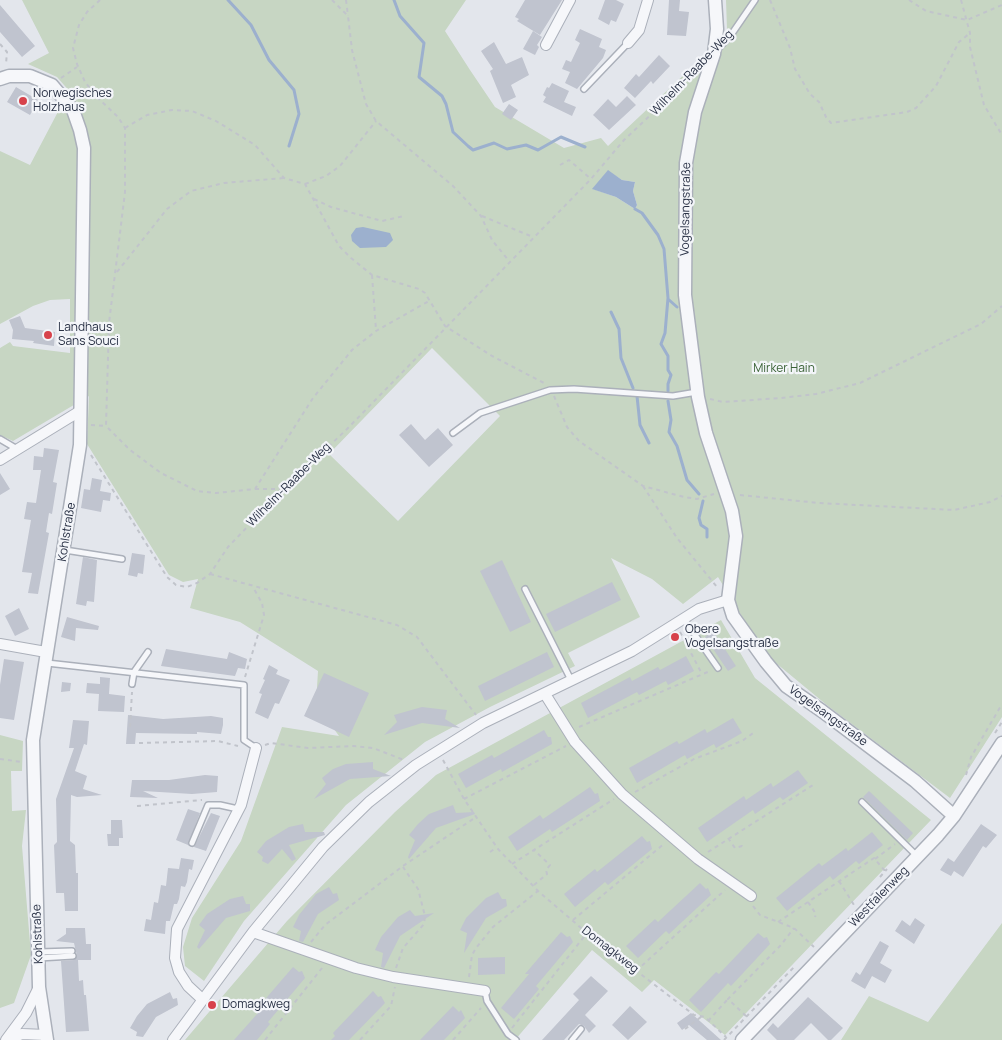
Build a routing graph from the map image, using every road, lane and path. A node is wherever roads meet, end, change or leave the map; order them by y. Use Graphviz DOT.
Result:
graph roads {
  1 [pos="100,0"];
  2 [pos="332,0"];
  3 [pos="346,0"];
  4 [pos="570,0"];
  5 [pos="648,0"];
  6 [pos="715,0"];
  7 [pos="755,0"];
  8 [pos="770,0"];
  9 [pos="909,0"];
  10 [pos="961,0"];
  11 [pos="1002,5"];
  12 [pos="348,16"];
  13 [pos="967,20"];
  14 [pos="970,33"];
  15 [pos="628,43"];
  16 [pos="0,44"];
  17 [pos="546,45"];
  18 [pos="714,54"];
  19 [pos="6,64"];
  20 [pos="78,67"];
  21 [pos="700,67"];
  22 [pos="0,79"];
  23 [pos="52,84"];
  24 [pos="584,88"];
  25 [pos="376,121"];
  26 [pos="125,128"];
  27 [pos="1002,135"];
  28 [pos="560,166"];
  29 [pos="284,178"];
  30 [pos="591,179"];
  31 [pos="305,184"];
  32 [pos="314,199"];
  33 [pos="404,216"];
  34 [pos="481,216"];
  35 [pos="533,237"];
  36 [pos="510,261"];
  37 [pos="117,272"];
  38 [pos="372,275"];
  39 [pos="429,301"];
  40 [pos="1002,306"];
  41 [pos="445,326"];
  42 [pos="376,331"];
  43 [pos="550,390"];
  44 [pos="697,395"];
  45 [pos="80,411"];
  46 [pos="453,433"];
  47 [pos="0,439"];
  48 [pos="80,445"];
  49 [pos="18,449"];
  50 [pos="0,460"];
  51 [pos="643,486"];
  52 [pos="255,489"];
  53 [pos="284,489"];
  54 [pos="726,491"];
  55 [pos="1002,496"];
  56 [pos="64,550"];
  57 [pos="122,559"];
  58 [pos="210,574"];
  59 [pos="253,588"];
  60 [pos="525,589"];
  61 [pos="728,600"];
  62 [pos="679,621"];
  63 [pos="0,644"];
  64 [pos="148,652"];
  65 [pos="45,657"];
  66 [pos="718,668"];
  67 [pos="134,672"];
  68 [pos="702,674"];
  69 [pos="571,680"];
  70 [pos="132,684"];
  71 [pos="244,685"];
  72 [pos="545,694"];
  73 [pos="1002,704"];
  74 [pos="1002,722"];
  75 [pos="483,723"];
  76 [pos="130,727"];
  77 [pos="756,731"];
  78 [pos="568,732"];
  79 [pos="244,740"];
  80 [pos="997,741"];
  81 [pos="574,742"];
  82 [pos="139,743"];
  83 [pos="256,748"];
  84 [pos="437,750"];
  85 [pos="0,759"];
  86 [pos="33,764"];
  87 [pos="416,765"];
  88 [pos="970,772"];
  89 [pos="813,785"];
  90 [pos="624,796"];
  91 [pos="464,798"];
  92 [pos="202,800"];
  93 [pos="862,802"];
  94 [pos="137,806"];
  95 [pos="239,810"];
  96 [pos="954,816"];
  97 [pos="476,817"];
  98 [pos="671,837"];
  99 [pos="728,838"];
  100 [pos="900,840"];
  101 [pos="192,843"];
  102 [pos="497,847"];
  103 [pos="746,848"];
  104 [pos="534,850"];
  105 [pos="490,852"];
  106 [pos="917,857"];
  107 [pos="698,859"];
  108 [pos="875,860"];
  109 [pos="512,864"];
  110 [pos="403,866"];
  111 [pos="891,866"];
  112 [pos="886,871"];
  113 [pos="879,878"];
  114 [pos="839,881"];
  115 [pos="732,883"];
  116 [pos="533,886"];
  117 [pos="538,891"];
  118 [pos="751,896"];
  119 [pos="860,898"];
  120 [pos="808,902"];
  121 [pos="815,917"];
  122 [pos="573,920"];
  123 [pos="778,922"];
  124 [pos="794,928"];
  125 [pos="253,932"];
  126 [pos="587,933"];
  127 [pos="814,947"];
  128 [pos="304,951"];
  129 [pos="73,954"];
  130 [pos="39,955"];
  131 [pos="328,960"];
  132 [pos="800,961"];
  133 [pos="636,971"];
  134 [pos="395,978"];
  135 [pos="39,987"];
  136 [pos="469,988"];
  137 [pos="486,996"];
  138 [pos="202,999"];
  139 [pos="728,999"];
  140 [pos="746,1016"];
  141 [pos="701,1017"];
  142 [pos="708,1021"];
  143 [pos="581,1029"];
  144 [pos="685,1030"];
  145 [pos="508,1034"];
  146 [pos="726,1037"];
  147 [pos="47,1038"];
  148 [pos="7,1040"];
  149 [pos="172,1040"];
  150 [pos="265,1040"];
  151 [pos="360,1040"];
  152 [pos="453,1040"];
  153 [pos="516,1040"];
  154 [pos="572,1040"];
  155 [pos="724,1040"];
  156 [pos="742,1040"];
  1 -- 20 [label="path"];
  2 -- 12 [label="path"];
  3 -- 12 [label="path"];
  4 -- 17 [label="street"];
  5 -- 15 [label="street"];
  6 -- 18 [label="street, Vogelsangstraße"];
  7 -- 18 [label="lane, Wilhelm-Raabe-Weg"];
  8 -- 14 [label="path"];
  9 -- 13 [label="path"];
  10 -- 13 [label="path"];
  11 -- 13 [label="path"];
  12 -- 25 [label="path"];
  13 -- 14 [label="path"];
  14 -- 27 [label="path"];
  15 -- 24 [label="lane"];
  16 -- 19 [label="path"];
  18 -- 44 [label="street, Vogelsangstraße"];
  20 -- 23 [label="path"];
  20 -- 26 [label="path"];
  21 -- 30 [label="path, Wilhelm-Raabe-Weg"];
  22 -- 23 [label="street"];
  23 -- 45 [label="street, Kohlstraße"];
  25 -- 31 [label="path"];
  25 -- 34 [label="path"];
  26 -- 29 [label="path"];
  26 -- 37 [label="path"];
  28 -- 30 [label="path"];
  29 -- 31 [label="path"];
  29 -- 37 [label="path"];
  30 -- 35 [label="path, Wilhelm-Raabe-Weg"];
  31 -- 32 [label="path"];
  32 -- 33 [label="path"];
  32 -- 38 [label="path"];
  34 -- 35 [label="path"];
  34 -- 36 [label="path"];
  35 -- 36 [label="path, Wilhelm-Raabe-Weg"];
  36 -- 41 [label="path, Wilhelm-Raabe-Weg"];
  37 -- 52 [label="path"];
  38 -- 39 [label="path"];
  38 -- 42 [label="path"];
  39 -- 41 [label="path"];
  39 -- 42 [label="path"];
  40 -- 44 [label="path"];
  41 -- 43 [label="path"];
  41 -- 53 [label="path, Wilhelm-Raabe-Weg"];
  42 -- 52 [label="path"];
  43 -- 44 [label="lane"];
  43 -- 46 [label="lane"];
  43 -- 51 [label="path"];
  44 -- 54 [label="street, Vogelsangstraße"];
  45 -- 48 [label="street, Kohlstraße"];
  45 -- 49 [label="street"];
  47 -- 49 [label="lane"];
  48 -- 56 [label="street, Kohlstraße"];
  48 -- 58 [label="path"];
  49 -- 50 [label="street"];
  51 -- 54 [label="path"];
  51 -- 61 [label="path"];
  52 -- 53 [label="path"];
  53 -- 58 [label="path, Wilhelm-Raabe-Weg"];
  54 -- 55 [label="path"];
  54 -- 61 [label="street, Vogelsangstraße"];
  56 -- 57 [label="lane"];
  56 -- 65 [label="street, Kohlstraße"];
  58 -- 59 [label="path"];
  59 -- 71 [label="path"];
  59 -- 75 [label="path"];
  60 -- 69 [label="lane"];
  61 -- 62 [label="street"];
  61 -- 96 [label="street, Vogelsangstraße"];
  62 -- 66 [label="lane"];
  62 -- 68 [label="path"];
  62 -- 69 [label="street"];
  63 -- 65 [label="street"];
  64 -- 67 [label="lane"];
  65 -- 67 [label="lane"];
  65 -- 86 [label="street, Kohlstraße"];
  66 -- 68 [label="path"];
  67 -- 70 [label="lane"];
  67 -- 71 [label="lane"];
  68 -- 78 [label="path"];
  69 -- 72 [label="street"];
  70 -- 76 [label="path"];
  71 -- 79 [label="lane"];
  72 -- 75 [label="street"];
  72 -- 78 [label="street"];
  73 -- 88 [label="path"];
  74 -- 80 [label="path"];
  75 -- 84 [label="street"];
  77 -- 90 [label="path"];
  78 -- 81 [label="street"];
  79 -- 82 [label="path"];
  79 -- 83 [label="lane"];
  80 -- 96 [label="street, Westfalenweg"];
  81 -- 90 [label="street"];
  81 -- 91 [label="path"];
  83 -- 87 [label="path"];
  83 -- 95 [label="street"];
  84 -- 87 [label="street"];
  84 -- 91 [label="path, Domagkweg"];
  85 -- 86 [label="path"];
  86 -- 130 [label="street, Kohlstraße"];
  87 -- 125 [label="street"];
  89 -- 99 [label="path"];
  90 -- 98 [label="street"];
  90 -- 104 [label="path"];
  91 -- 97 [label="path, Domagkweg"];
  92 -- 94 [label="path"];
  93 -- 100 [label="lane"];
  95 -- 101 [label="lane"];
  95 -- 138 [label="street"];
  96 -- 106 [label="street, Westfalenweg"];
  97 -- 102 [label="path, Domagkweg"];
  97 -- 110 [label="path"];
  98 -- 107 [label="street"];
  98 -- 122 [label="path"];
  99 -- 103 [label="path"];
  99 -- 107 [label="path"];
  100 -- 106 [label="lane"];
  100 -- 108 [label="path"];
  102 -- 105 [label="path"];
  102 -- 109 [label="path, Domagkweg"];
  104 -- 109 [label="path"];
  104 -- 116 [label="path"];
  106 -- 156 [label="street, Westfalenweg"];
  107 -- 115 [label="street"];
  108 -- 112 [label="path"];
  108 -- 114 [label="path"];
  109 -- 116 [label="path, Domagkweg"];
  110 -- 128 [label="path"];
  110 -- 134 [label="path"];
  111 -- 112 [label="path"];
  112 -- 113 [label="path"];
  114 -- 119 [label="path"];
  114 -- 120 [label="path"];
  115 -- 118 [label="street"];
  115 -- 133 [label="path"];
  116 -- 117 [label="path, Domagkweg"];
  117 -- 122 [label="path, Domagkweg"];
  117 -- 136 [label="path"];
  118 -- 123 [label="path"];
  120 -- 121 [label="path"];
  120 -- 123 [label="path"];
  122 -- 126 [label="path, Domagkweg"];
  123 -- 124 [label="path"];
  124 -- 127 [label="path"];
  124 -- 139 [label="path"];
  125 -- 128 [label="street"];
  125 -- 138 [label="street"];
  126 -- 133 [label="path, Domagkweg"];
  126 -- 145 [label="path"];
  128 -- 131 [label="street"];
  129 -- 130 [label="lane"];
  130 -- 135 [label="street, Kohlstraße"];
  131 -- 134 [label="street"];
  131 -- 150 [label="path"];
  132 -- 140 [label="path"];
  133 -- 141 [label="path, Domagkweg"];
  134 -- 136 [label="street"];
  134 -- 151 [label="path"];
  135 -- 147 [label="street, Kohlstraße"];
  135 -- 148 [label="street"];
  136 -- 137 [label="street"];
  137 -- 145 [label="lane"];
  137 -- 152 [label="path"];
  138 -- 149 [label="street"];
  139 -- 140 [label="path"];
  139 -- 142 [label="path"];
  140 -- 146 [label="path"];
  141 -- 142 [label="path, Domagkweg"];
  141 -- 144 [label="path"];
  142 -- 146 [label="path, Domagkweg"];
  143 -- 154 [label="lane"];
  145 -- 153 [label="lane"];
  146 -- 155 [label="path"];
  147 -- 148 [label="street"];
}
